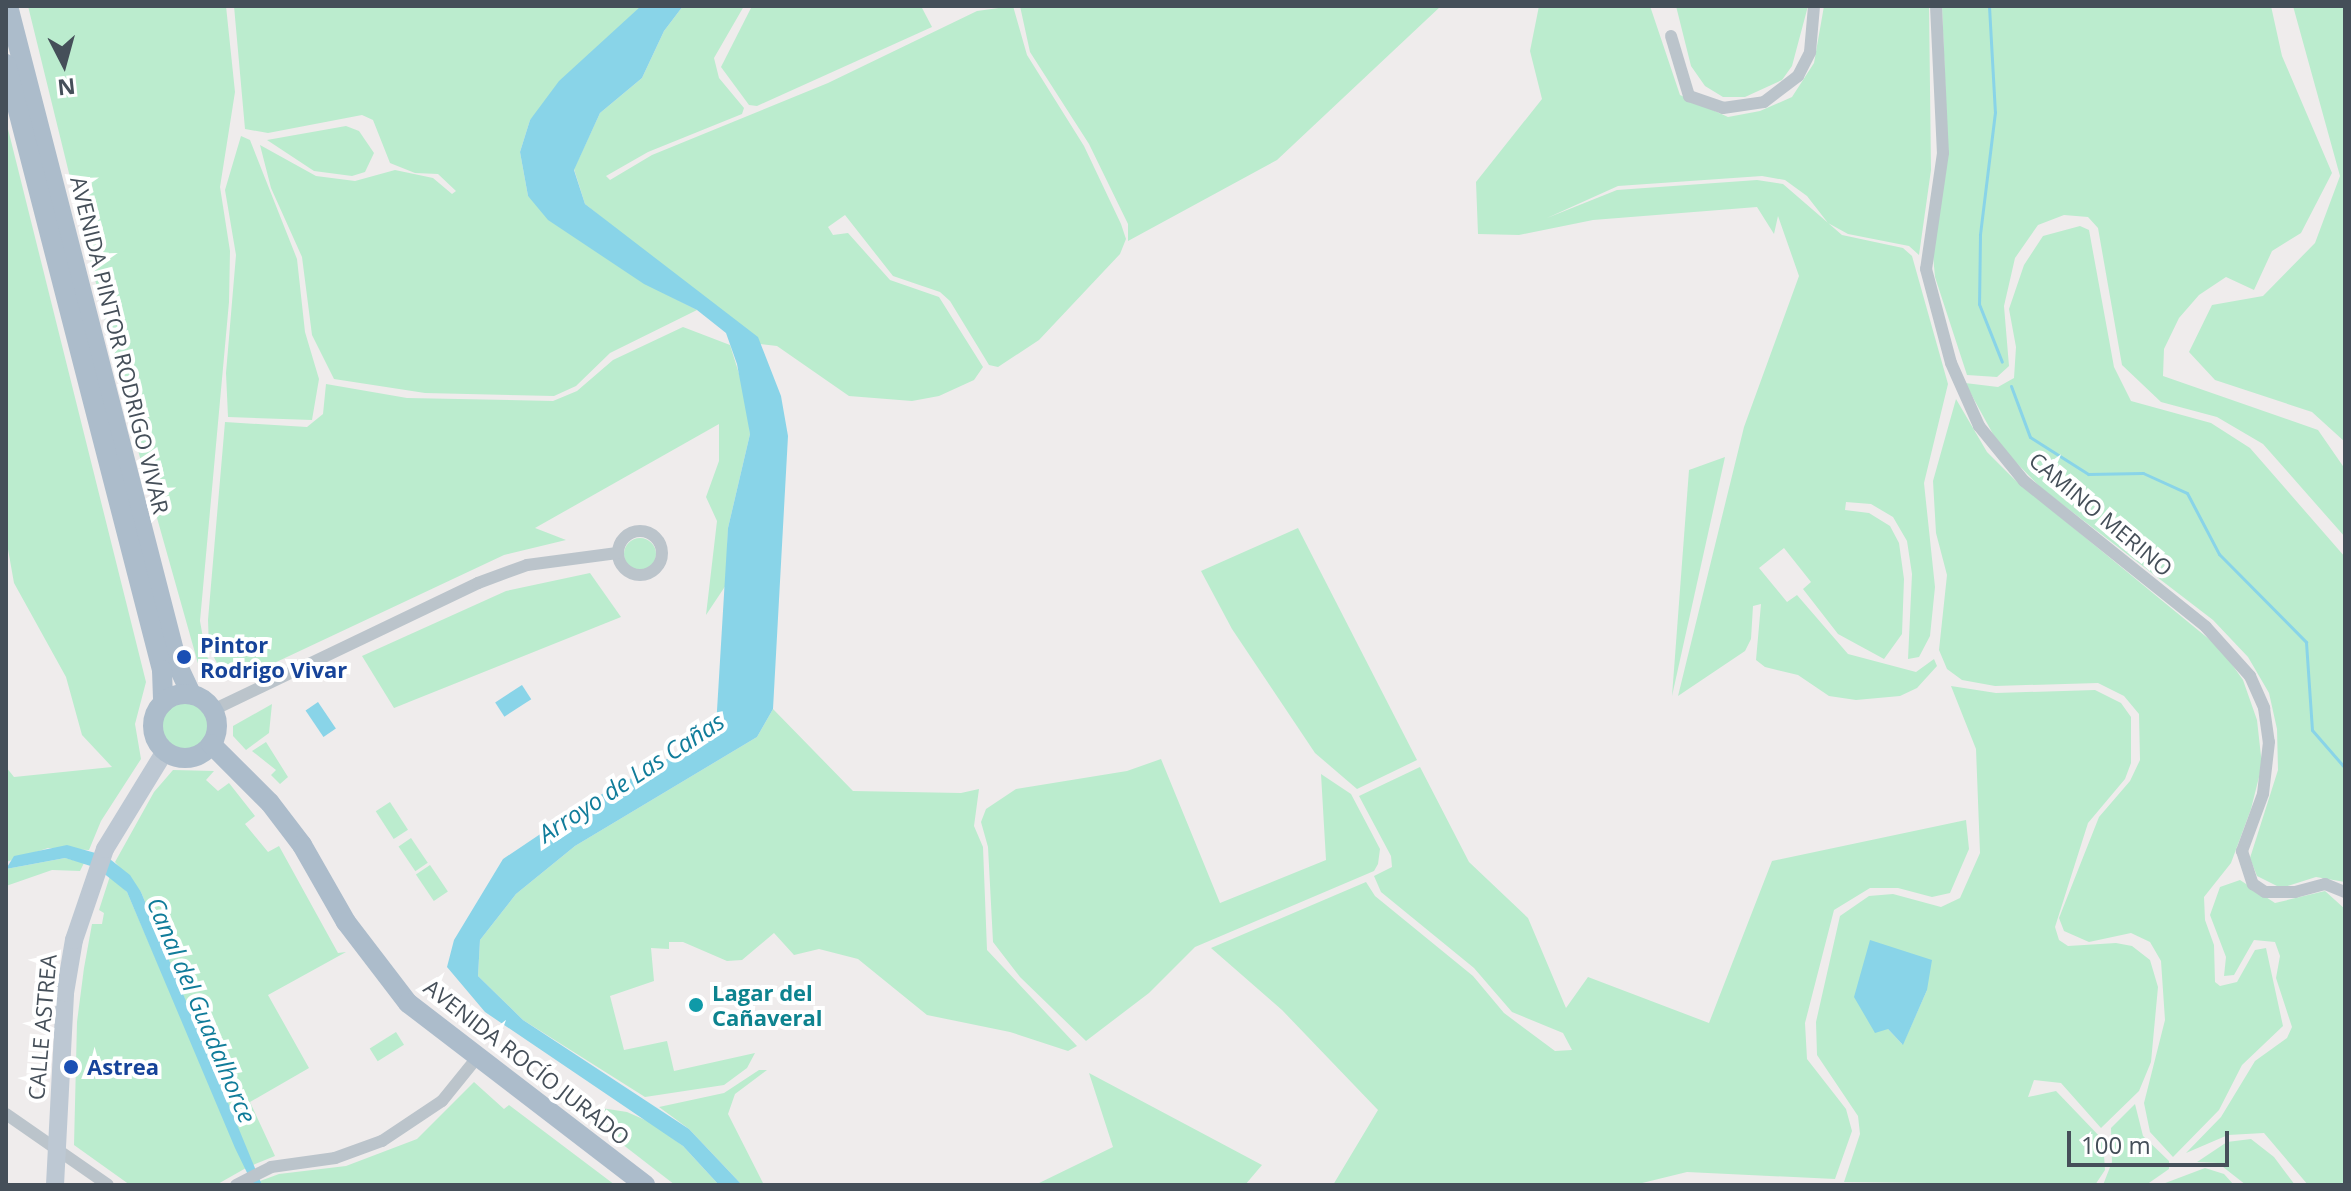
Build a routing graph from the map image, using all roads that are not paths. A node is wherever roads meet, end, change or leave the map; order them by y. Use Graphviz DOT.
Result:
graph roads {
  1 [pos="8,6"];
  2 [pos="1814,6"];
  3 [pos="1936,6"];
  4 [pos="1671,36"];
  5 [pos="6,64"];
  6 [pos="617,553"];
  7 [pos="191,694"];
  8 [pos="163,703"];
  9 [pos="213,710"];
  10 [pos="211,744"];
  11 [pos="165,751"];
  12 [pos="2345,892"];
  13 [pos="476,1059"];
  14 [pos="6,1114"];
  15 [pos="57,1150"];
  16 [pos="240,1182"];
  17 [pos="55,1185"];
  18 [pos="108,1185"];
  19 [pos="645,1185"];
  1 -- 7 [label="main road, AVENIDA PINTOR RODRIGO VIVAR"];
  2 -- 4 [label="street"];
  3 -- 12 [label="street, CAMINO MERINO"];
  5 -- 8 [label="main road, AVENIDA PINTOR RODRIGO VIVAR"];
  6 -- 9 [label="street"];
  7 -- 8 [label="main road"];
  7 -- 9 [label="main road"];
  8 -- 11 [label="main road"];
  9 -- 10 [label="main road"];
  10 -- 11 [label="main road"];
  10 -- 13 [label="main road, AVENIDA ROCÍO JURADO"];
  11 -- 15 [label="street, CALLE ASTREA"];
  13 -- 16 [label="street"];
  13 -- 19 [label="main road, AVENIDA ROCÍO JURADO"];
  14 -- 15 [label="street"];
  15 -- 17 [label="street, CALLE ASTREA"];
  15 -- 18 [label="street"];
}
